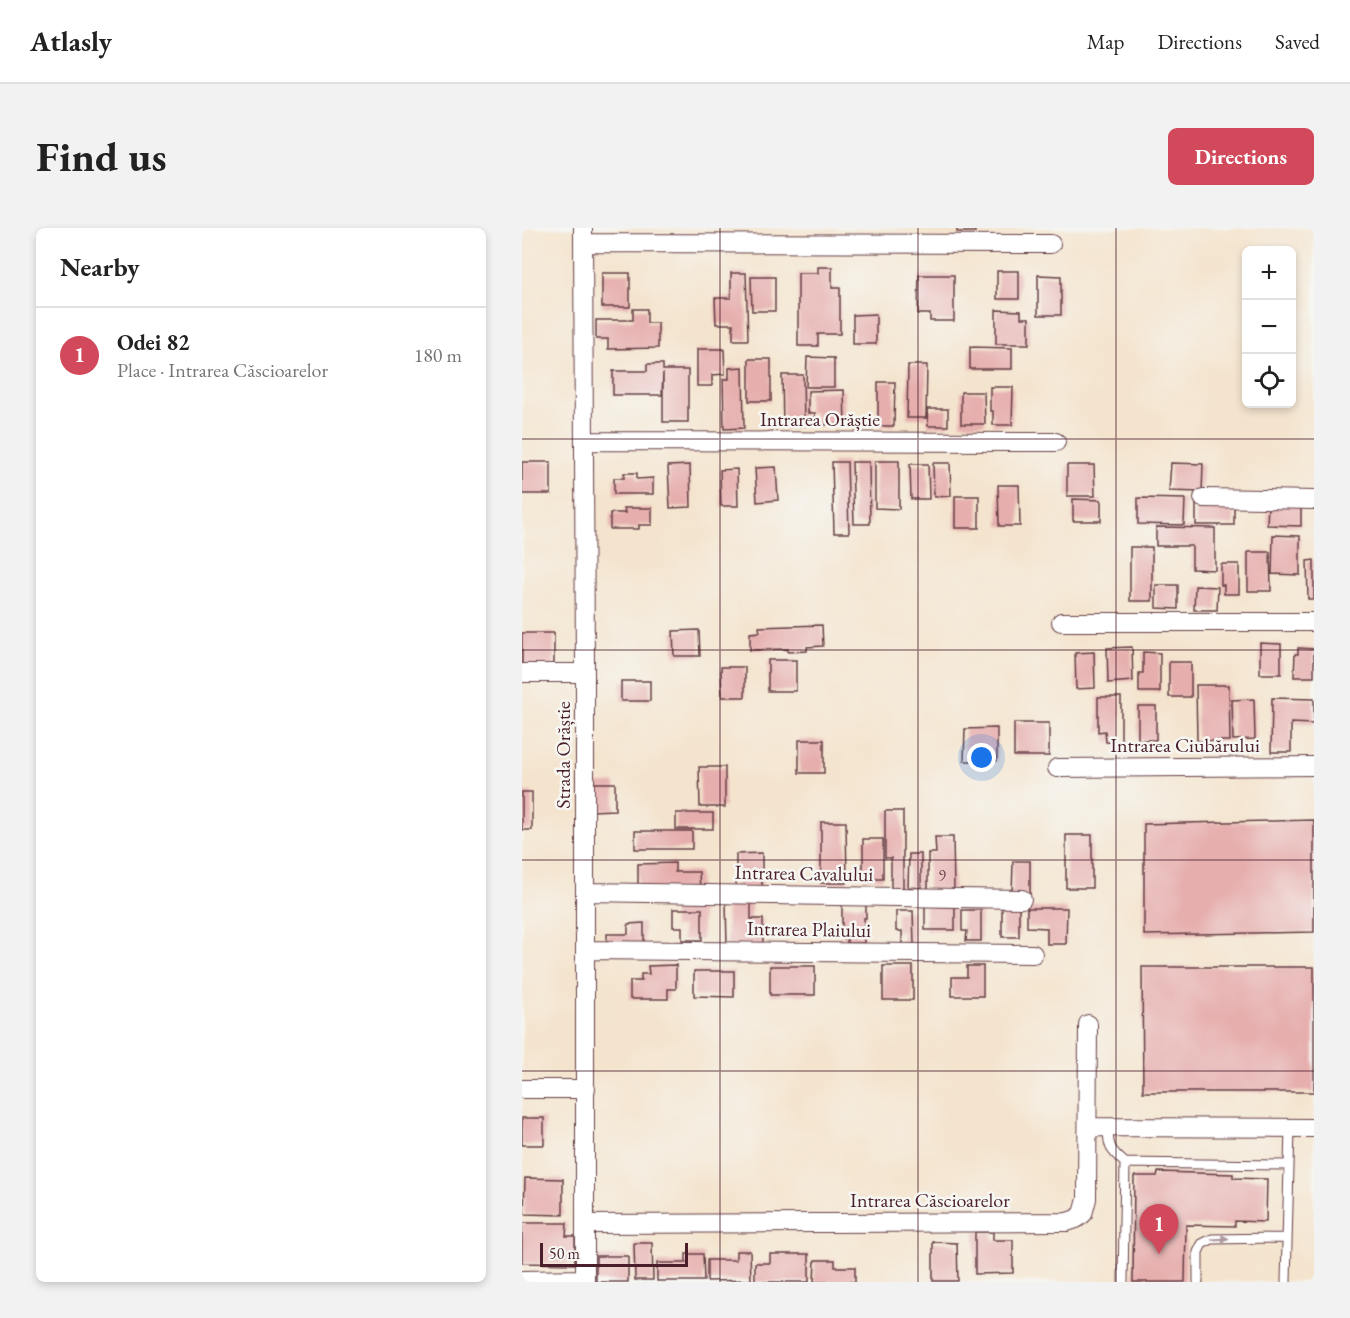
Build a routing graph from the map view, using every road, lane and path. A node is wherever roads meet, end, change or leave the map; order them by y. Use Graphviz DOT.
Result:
graph roads {
  1 [pos="583,235"];
  2 [pos="1051,244"];
  3 [pos="584,441"];
  4 [pos="1056,442"];
  5 [pos="1203,498"];
  6 [pos="1314,500"];
  7 [pos="1061,622"];
  8 [pos="1314,622"];
  9 [pos="585,673"];
  10 [pos="522,674"];
  11 [pos="1314,766"];
  12 [pos="1057,768"];
  13 [pos="585,892"];
  14 [pos="1022,899"];
  15 [pos="585,950"];
  16 [pos="1033,954"];
  17 [pos="1088,1024"];
  18 [pos="522,1089"];
  19 [pos="586,1089"];
  20 [pos="1088,1127"];
  21 [pos="1108,1127"];
  22 [pos="1290,1128"];
  23 [pos="1314,1128"];
  24 [pos="1125,1163"];
  25 [pos="1289,1165"];
  26 [pos="585,1224"];
  27 [pos="1287,1238"];
  28 [pos="522,1280"];
  29 [pos="585,1281"];
  30 [pos="1123,1282"];
  31 [pos="1198,1282"];
  32 [pos="1286,1282"];
  1 -- 2 [label="street"];
  1 -- 3 [label="street, Strada Orăștie"];
  3 -- 4 [label="street, Intrarea Orăștie"];
  3 -- 9 [label="street, Strada Orăștie"];
  5 -- 6 [label="street"];
  7 -- 8 [label="street"];
  9 -- 10 [label="street"];
  9 -- 13 [label="street, Strada Orăștie"];
  11 -- 12 [label="street, Intrarea Ciubărului"];
  13 -- 14 [label="street, Intrarea Cavalului"];
  13 -- 15 [label="street, Strada Orăștie"];
  15 -- 16 [label="street, Intrarea Plaiului"];
  15 -- 19 [label="street, Strada Orăștie"];
  17 -- 20 [label="street, Intrarea Căscioarelor"];
  18 -- 19 [label="street"];
  19 -- 26 [label="street, Strada Orăștie"];
  20 -- 21 [label="street"];
  20 -- 26 [label="street, Intrarea Căscioarelor"];
  21 -- 22 [label="street"];
  21 -- 24 [label="lane"];
  22 -- 23 [label="street"];
  22 -- 25 [label="lane"];
  24 -- 25 [label="lane"];
  24 -- 30 [label="lane"];
  25 -- 27 [label="lane"];
  26 -- 29 [label="street, Strada Orăștie"];
  31 -- 27 [label="lane, one-way"];
  27 -- 32 [label="lane"];
  28 -- 29 [label="street"];
}
